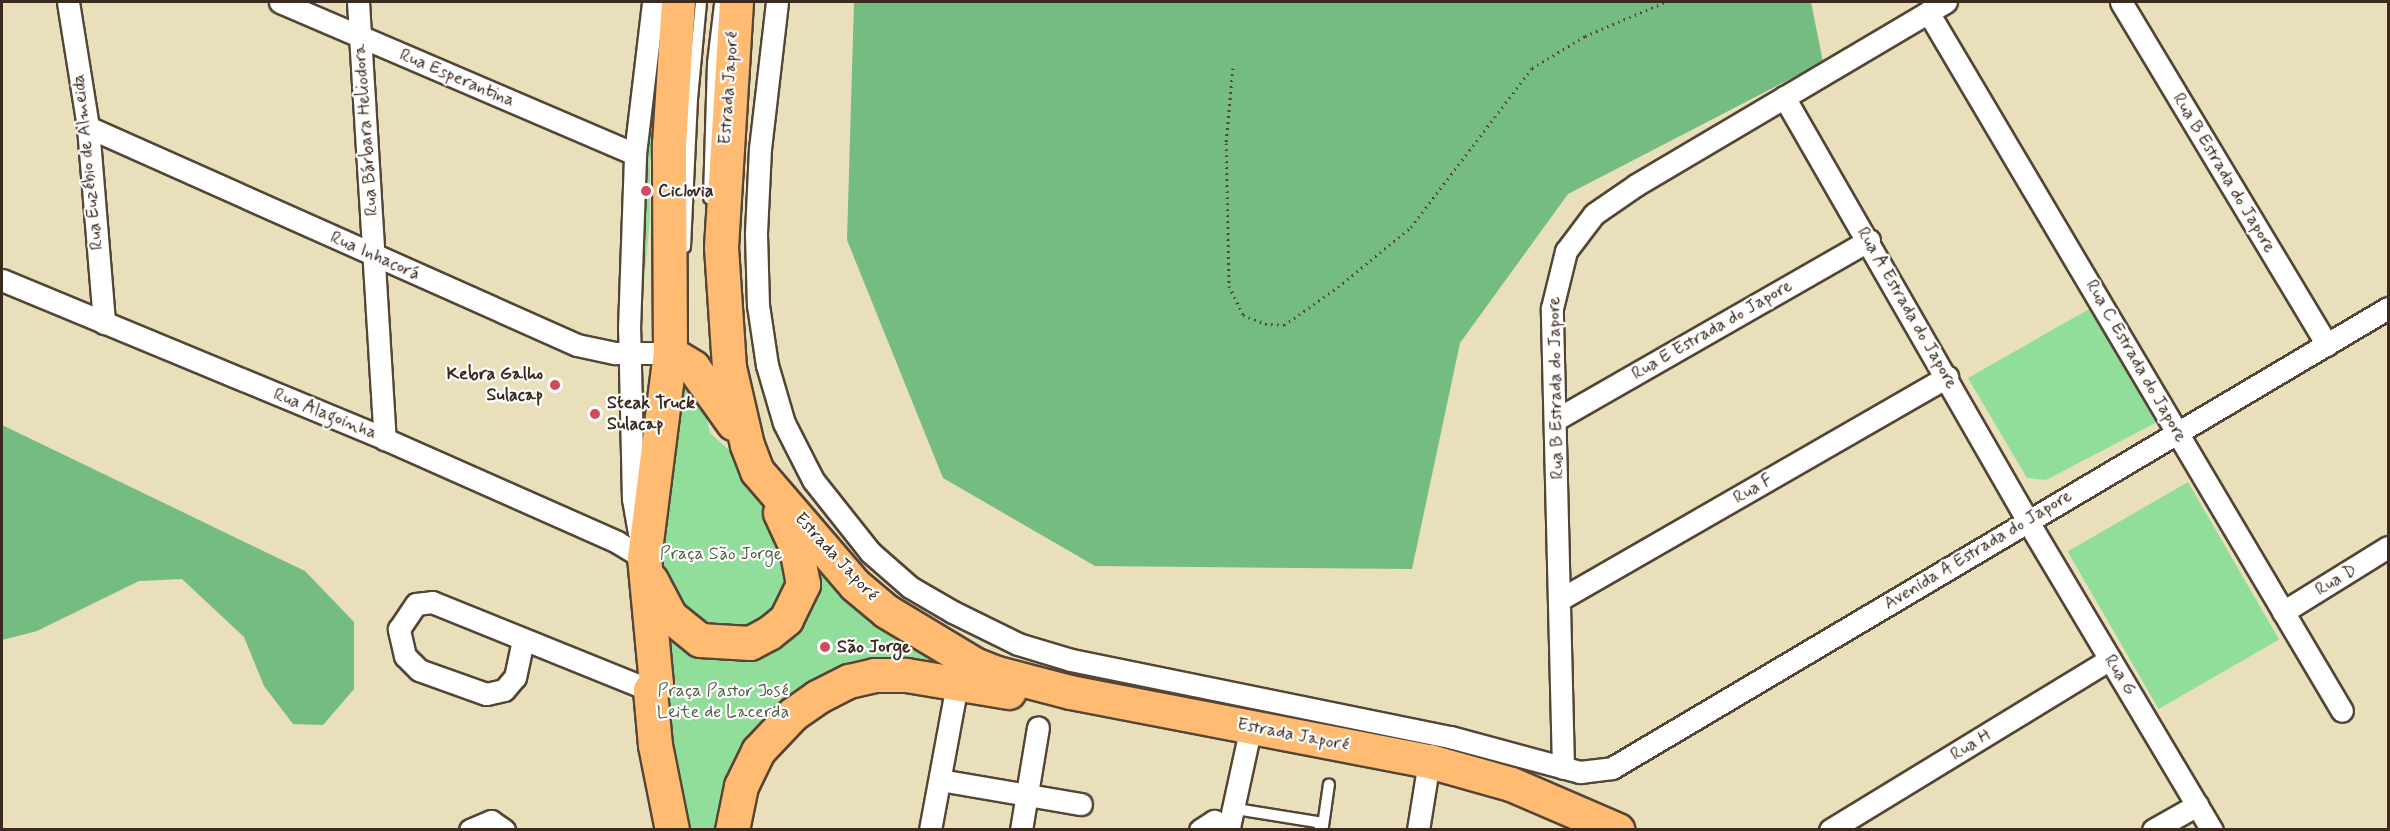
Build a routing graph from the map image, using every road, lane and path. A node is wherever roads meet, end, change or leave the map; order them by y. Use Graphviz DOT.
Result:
graph roads {
  1 [pos="68,2"];
  2 [pos="280,2"];
  3 [pos="358,2"];
  4 [pos="653,2"];
  5 [pos="678,2"];
  6 [pos="701,2"];
  7 [pos="720,2"];
  8 [pos="736,2"];
  9 [pos="777,2"];
  10 [pos="1665,2"];
  11 [pos="2121,2"];
  12 [pos="1937,7"];
  13 [pos="360,36"];
  14 [pos="1233,68"];
  15 [pos="1784,97"];
  16 [pos="88,127"];
  17 [pos="635,154"];
  18 [pos="709,206"];
  19 [pos="709,228"];
  20 [pos="1869,240"];
  21 [pos="375,256"];
  22 [pos="684,265"];
  23 [pos="2,280"];
  24 [pos="2388,308"];
  25 [pos="682,311"];
  26 [pos="104,323"];
  27 [pos="2327,345"];
  28 [pos="630,352"];
  29 [pos="670,353"];
  30 [pos="1947,377"];
  31 [pos="1555,420"];
  32 [pos="2178,432"];
  33 [pos="385,439"];
  34 [pos="752,458"];
  35 [pos="2027,520"];
  36 [pos="2388,547"];
  37 [pos="644,558"];
  38 [pos="1559,600"];
  39 [pos="2283,612"];
  40 [pos="523,640"];
  41 [pos="2110,659"];
  42 [pos="957,684"];
  43 [pos="650,690"];
  44 [pos="1070,692"];
  45 [pos="2342,711"];
  46 [pos="1251,726"];
  47 [pos="1038,727"];
  48 [pos="655,745"];
  49 [pos="1429,761"];
  50 [pos="1563,768"];
  51 [pos="939,780"];
  52 [pos="1329,784"];
  53 [pos="1025,795"];
  54 [pos="1081,804"];
  55 [pos="2197,805"];
  56 [pos="1232,822"];
  57 [pos="1298,824"];
  58 [pos="475,826"];
  59 [pos="1323,828"];
  60 [pos="504,830"];
  61 [pos="672,830"];
  62 [pos="696,830"];
  63 [pos="732,830"];
  64 [pos="930,830"];
  65 [pos="1021,830"];
  66 [pos="1200,830"];
  67 [pos="1418,830"];
  68 [pos="1618,830"];
  69 [pos="1830,830"];
  70 [pos="2153,830"];
  71 [pos="2212,830"];
  1 -- 16 [label="street, Rua Euzébio de Almeida"];
  2 -- 13 [label="street, Rua Esperantina"];
  3 -- 13 [label="street, Rua Bárbara Heliodora"];
  4 -- 17 [label="street"];
  5 -- 29 [label="main road"];
  6 -- 22 [label="lane"];
  7 -- 18 [label="lane"];
  8 -- 34 [label="main road, Estrada Japoré"];
  9 -- 50 [label="street, Avenida A Estrada do Japore"];
  10 -- 14 [label="path"];
  11 -- 27 [label="street, Rua B Estrada do Japore"];
  12 -- 15 [label="street, Rua B Estrada do Japore"];
  12 -- 32 [label="street, Rua C Estrada do Japore"];
  13 -- 17 [label="street, Rua Esperantina"];
  13 -- 21 [label="street, Rua Bárbara Heliodora"];
  15 -- 20 [label="street, Rua A Estrada do Japore"];
  15 -- 31 [label="street, Rua B Estrada do Japore"];
  16 -- 21 [label="street, Rua Inhacorá"];
  16 -- 26 [label="street, Rua Euzébio de Almeida"];
  17 -- 28 [label="street"];
  19 -- 34 [label="lane"];
  20 -- 30 [label="street, Rua A Estrada do Japore"];
  20 -- 31 [label="street, Rua E Estrada do Japore"];
  21 -- 28 [label="street, Rua Inhacorá"];
  21 -- 33 [label="street, Rua Bárbara Heliodora"];
  23 -- 26 [label="street, Rua Alagoinha"];
  24 -- 27 [label="street, Avenida A Estrada do Japore"];
  25 -- 29 [label="lane"];
  26 -- 33 [label="street, Rua Alagoinha"];
  27 -- 32 [label="street, Avenida A Estrada do Japore"];
  28 -- 29 [label="street, Rua Inhacorá"];
  28 -- 37 [label="street"];
  29 -- 34 [label="main road"];
  29 -- 37 [label="main road"];
  30 -- 35 [label="street, Rua A Estrada do Japore"];
  30 -- 38 [label="street, Rua F"];
  31 -- 38 [label="street, Rua B Estrada do Japore"];
  32 -- 35 [label="street, Avenida A Estrada do Japore"];
  32 -- 39 [label="street, Rua C Estrada do Japore"];
  33 -- 37 [label="street, Rua Alagoinha"];
  34 -- 37 [label="main road"];
  34 -- 44 [label="main road, Estrada Japoré"];
  35 -- 41 [label="street, Rua G"];
  35 -- 50 [label="street, Avenida A Estrada do Japore"];
  36 -- 39 [label="street, Rua D"];
  37 -- 43 [label="main road"];
  38 -- 50 [label="street, Rua B Estrada do Japore"];
  39 -- 45 [label="street, Rua C Estrada do Japore"];
  40 -- 40 [label="street"];
  40 -- 43 [label="street"];
  41 -- 55 [label="street, Rua G"];
  41 -- 69 [label="street, Rua H"];
  42 -- 44 [label="main road"];
  42 -- 51 [label="street"];
  42 -- 63 [label="main road"];
  43 -- 48 [label="main road"];
  44 -- 46 [label="main road, Estrada Japoré"];
  46 -- 49 [label="main road, Estrada Japoré"];
  46 -- 56 [label="street"];
  47 -- 53 [label="street"];
  48 -- 61 [label="main road"];
  48 -- 62 [label="main road"];
  49 -- 67 [label="street"];
  49 -- 68 [label="main road, Estrada Japoré"];
  51 -- 53 [label="street"];
  51 -- 64 [label="street"];
  52 -- 59 [label="lane"];
  53 -- 54 [label="street"];
  53 -- 65 [label="street"];
  55 -- 70 [label="street"];
  55 -- 71 [label="street, Rua G"];
  56 -- 57 [label="lane"];
  56 -- 66 [label="street"];
  57 -- 59 [label="lane"];
  58 -- 60 [label="street"];
}
